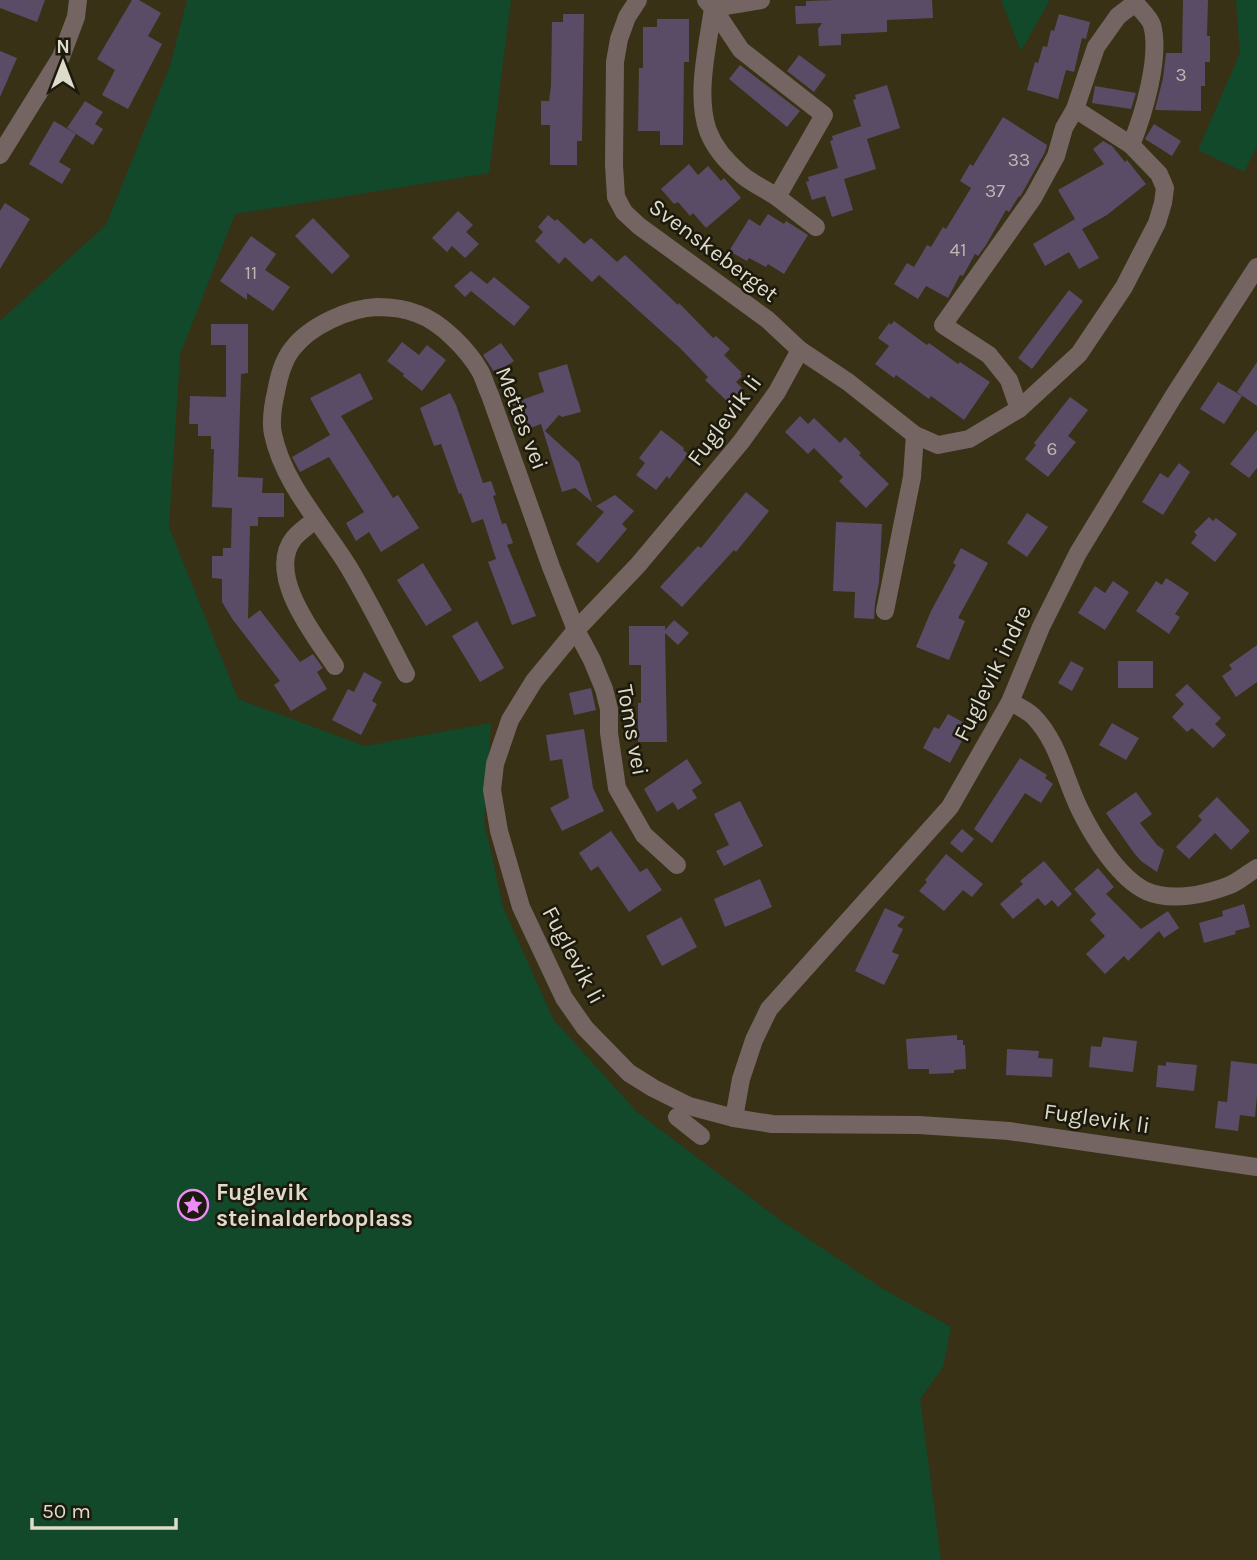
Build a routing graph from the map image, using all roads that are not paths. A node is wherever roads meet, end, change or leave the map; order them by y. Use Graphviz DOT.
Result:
graph roads {
  1 [pos="78,0"];
  2 [pos="638,0"];
  3 [pos="761,0"];
  4 [pos="1136,2"];
  5 [pos="709,4"];
  6 [pos="1075,109"];
  7 [pos="1131,145"];
  8 [pos="0,155"];
  9 [pos="777,197"];
  10 [pos="816,227"];
  11 [pos="1257,267"];
  12 [pos="800,350"];
  13 [pos="1019,409"];
  14 [pos="915,435"];
  15 [pos="315,520"];
  16 [pos="884,611"];
  17 [pos="576,630"];
  18 [pos="335,666"];
  19 [pos="406,674"];
  20 [pos="1010,702"];
  21 [pos="677,864"];
  22 [pos="1257,867"];
  23 [pos="677,1117"];
  24 [pos="734,1118"];
  25 [pos="701,1136"];
  26 [pos="1257,1167"];
  1 -- 8 [label="street"];
  2 -- 12 [label="street, Svenskeberget"];
  3 -- 5 [label="street"];
  4 -- 6 [label="street"];
  4 -- 7 [label="street"];
  5 -- 9 [label="street"];
  5 -- 9 [label="street"];
  6 -- 7 [label="street, Svenskeberget"];
  6 -- 13 [label="street"];
  7 -- 13 [label="street, Svenskeberget"];
  9 -- 10 [label="street"];
  11 -- 20 [label="street, Fuglevik indre"];
  12 -- 14 [label="street, Svenskeberget"];
  12 -- 17 [label="street, Fuglevik li"];
  13 -- 14 [label="street, Svenskeberget"];
  14 -- 16 [label="street"];
  15 -- 17 [label="street, Mettes vei"];
  15 -- 18 [label="street"];
  15 -- 19 [label="street, Mettes vei"];
  17 -- 21 [label="street, Toms vei"];
  17 -- 24 [label="street, Fuglevik li"];
  20 -- 22 [label="street"];
  20 -- 24 [label="street, Fuglevik indre"];
  23 -- 25 [label="street"];
  24 -- 26 [label="street, Fuglevik li"];
}
